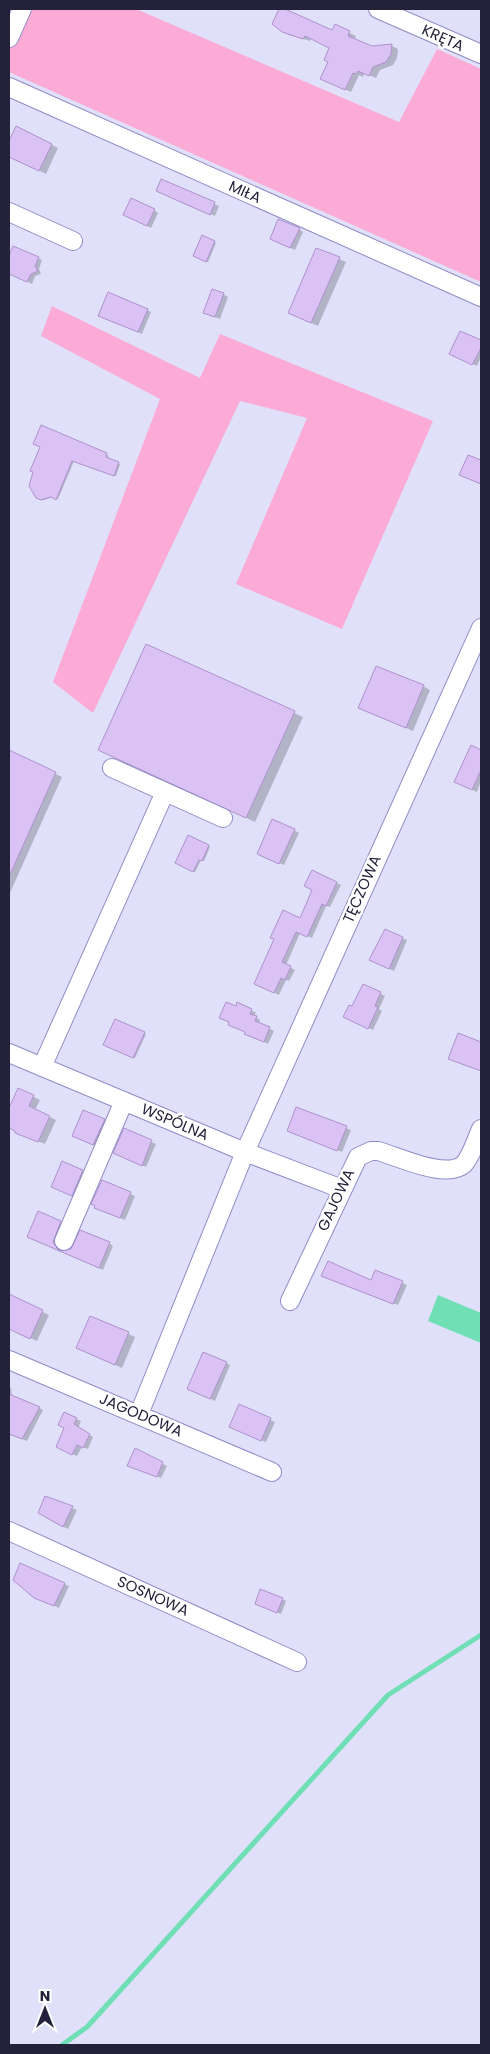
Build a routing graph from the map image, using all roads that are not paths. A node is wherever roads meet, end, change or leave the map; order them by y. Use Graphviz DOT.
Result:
graph roads {
  1 [pos="22,9"];
  2 [pos="378,9"];
  3 [pos="9,38"];
  4 [pos="481,54"];
  5 [pos="9,87"];
  6 [pos="9,212"];
  7 [pos="73,241"];
  8 [pos="481,297"];
  9 [pos="481,628"];
  10 [pos="112,768"];
  11 [pos="162,798"];
  12 [pos="223,818"];
  13 [pos="9,1053"];
  14 [pos="42,1067"];
  15 [pos="124,1101"];
  16 [pos="481,1129"];
  17 [pos="245,1152"];
  18 [pos="342,1189"];
  19 [pos="64,1241"];
  20 [pos="290,1300"];
  21 [pos="9,1360"];
  22 [pos="139,1414"];
  23 [pos="272,1472"];
  24 [pos="9,1531"];
  25 [pos="297,1662"];
  1 -- 3 [label="street"];
  2 -- 4 [label="street, KRĘTA"];
  5 -- 8 [label="street, MIŁA"];
  6 -- 7 [label="street"];
  9 -- 17 [label="street, TĘCZOWA"];
  10 -- 11 [label="street"];
  11 -- 12 [label="street"];
  11 -- 14 [label="street"];
  13 -- 14 [label="street, WSPÓLNA"];
  14 -- 15 [label="street, WSPÓLNA"];
  15 -- 17 [label="street, WSPÓLNA"];
  15 -- 19 [label="street"];
  16 -- 18 [label="street, GAJOWA"];
  17 -- 18 [label="street, WSPÓLNA"];
  17 -- 22 [label="street, TĘCZOWA"];
  18 -- 20 [label="street, GAJOWA"];
  21 -- 22 [label="street, JAGODOWA"];
  22 -- 23 [label="street, JAGODOWA"];
  24 -- 25 [label="street, SOSNOWA"];
}
